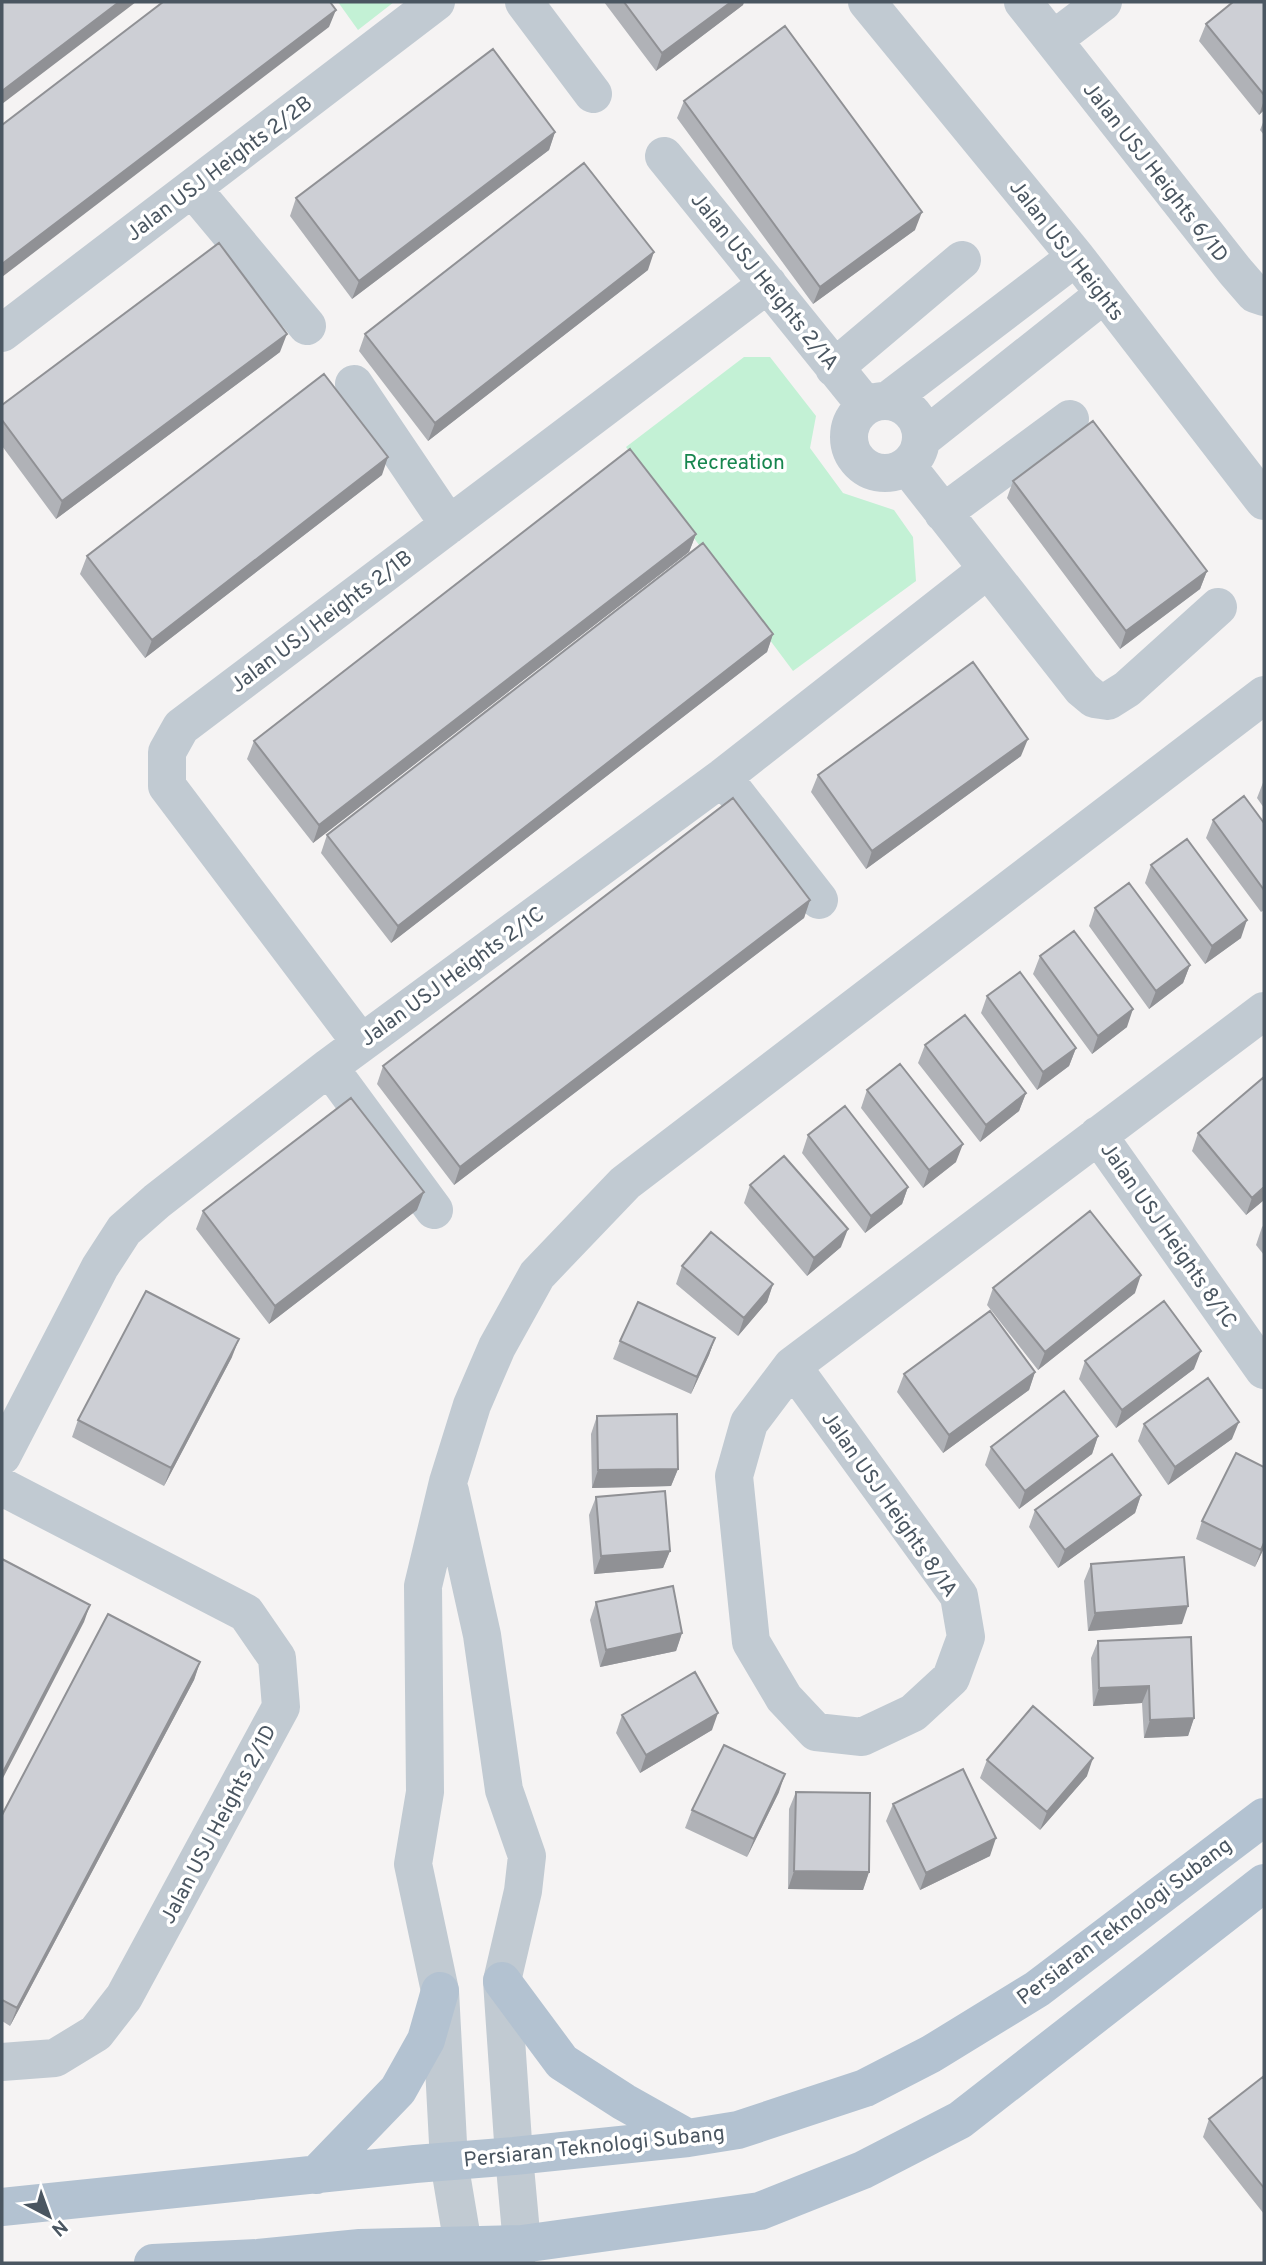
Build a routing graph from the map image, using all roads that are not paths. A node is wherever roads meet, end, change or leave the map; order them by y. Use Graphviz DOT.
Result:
graph roads {
  1 [pos="436,2"];
  2 [pos="524,2"];
  3 [pos="867,2"];
  4 [pos="1023,2"];
  5 [pos="1103,2"];
  6 [pos="1053,40"];
  7 [pos="593,94"];
  8 [pos="664,156"];
  9 [pos="191,188"];
  10 [pos="1076,257"];
  11 [pos="962,260"];
  12 [pos="768,284"];
  13 [pos="1103,295"];
  14 [pos="1264,297"];
  15 [pos="307,326"];
  16 [pos="2,333"];
  17 [pos="834,368"];
  18 [pos="354,384"];
  19 [pos="877,404"];
  20 [pos="1070,419"];
  21 [pos="914,453"];
  22 [pos="1264,500"];
  23 [pos="943,513"];
  24 [pos="449,525"];
  25 [pos="988,569"];
  26 [pos="1218,607"];
  27 [pos="1264,695"];
  28 [pos="723,777"];
  29 [pos="819,900"];
  30 [pos="1264,1011"];
  31 [pos="361,1043"];
  32 [pos="329,1067"];
  33 [pos="1098,1135"];
  34 [pos="434,1210"];
  35 [pos="792,1366"];
  36 [pos="1264,1370"];
  37 [pos="2,1456"];
  38 [pos="448,1482"];
  39 [pos="2,1487"];
  40 [pos="1264,1817"];
  41 [pos="1264,1883"];
  42 [pos="502,1981"];
  43 [pos="440,1991"];
  44 [pos="2,2062"];
  45 [pos="688,2138"];
  46 [pos="514,2156"];
  47 [pos="449,2162"];
  48 [pos="316,2175"];
  49 [pos="2,2207"];
  50 [pos="631,2227"];
  51 [pos="360,2248"];
  52 [pos="471,2254"];
  53 [pos="518,2254"];
  54 [pos="153,2263"];
  55 [pos="413,2263"];
  56 [pos="564,2263"];
  1 -- 9 [label="street, Jalan USJ Heights 2/2B"];
  2 -- 7 [label="street"];
  3 -- 10 [label="street, Jalan USJ Heights"];
  4 -- 6 [label="street, Jalan USJ Heights 6/1D"];
  5 -- 6 [label="street"];
  6 -- 14 [label="street, Jalan USJ Heights 6/1D"];
  8 -- 12 [label="street, Jalan USJ Heights 2/1A"];
  9 -- 15 [label="street"];
  9 -- 16 [label="street, Jalan USJ Heights 2/2B"];
  10 -- 13 [label="street, Jalan USJ Heights"];
  10 -- 19 [label="street"];
  11 -- 17 [label="street"];
  12 -- 17 [label="street, Jalan USJ Heights 2/1A"];
  12 -- 24 [label="street, Jalan USJ Heights 2/1B"];
  13 -- 21 [label="street"];
  13 -- 22 [label="street, Jalan USJ Heights"];
  17 -- 19 [label="street, Jalan USJ Heights 2/1A"];
  18 -- 24 [label="street"];
  19 -- 21 [label="street"];
  19 -- 21 [label="street"];
  20 -- 23 [label="street"];
  21 -- 23 [label="street"];
  23 -- 25 [label="street"];
  24 -- 31 [label="street, Jalan USJ Heights 2/1B"];
  25 -- 26 [label="street"];
  25 -- 28 [label="street, Jalan USJ Heights 2/1C"];
  27 -- 38 [label="street"];
  28 -- 29 [label="street"];
  28 -- 31 [label="street, Jalan USJ Heights 2/1C"];
  30 -- 33 [label="street, Jalan USJ Heights 8/1A"];
  31 -- 32 [label="street, Jalan USJ Heights 2/1C"];
  32 -- 34 [label="street"];
  32 -- 37 [label="street, Jalan USJ Heights 2/1C"];
  33 -- 35 [label="street, Jalan USJ Heights 8/1A"];
  33 -- 36 [label="street, Jalan USJ Heights 8/1C"];
  35 -- 35 [label="street, Jalan USJ Heights 8/1A"];
  38 -- 42 [label="street"];
  38 -- 43 [label="street"];
  39 -- 44 [label="street, Jalan USJ Heights 2/1D"];
  40 -- 45 [label="main road, Persiaran Teknologi Subang"];
  41 -- 50 [label="main road"];
  42 -- 45 [label="main road"];
  42 -- 46 [label="street"];
  43 -- 47 [label="street"];
  43 -- 48 [label="main road"];
  45 -- 46 [label="main road, Persiaran Teknologi Subang"];
  46 -- 47 [label="main road, Persiaran Teknologi Subang"];
  46 -- 53 [label="street"];
  47 -- 48 [label="main road, Persiaran Teknologi Subang"];
  47 -- 52 [label="street"];
  48 -- 49 [label="main road, Persiaran Teknologi Subang"];
  50 -- 53 [label="main road"];
  50 -- 56 [label="main road"];
  51 -- 52 [label="main road"];
  51 -- 54 [label="main road"];
  51 -- 55 [label="main road"];
  52 -- 53 [label="main road"];
}
